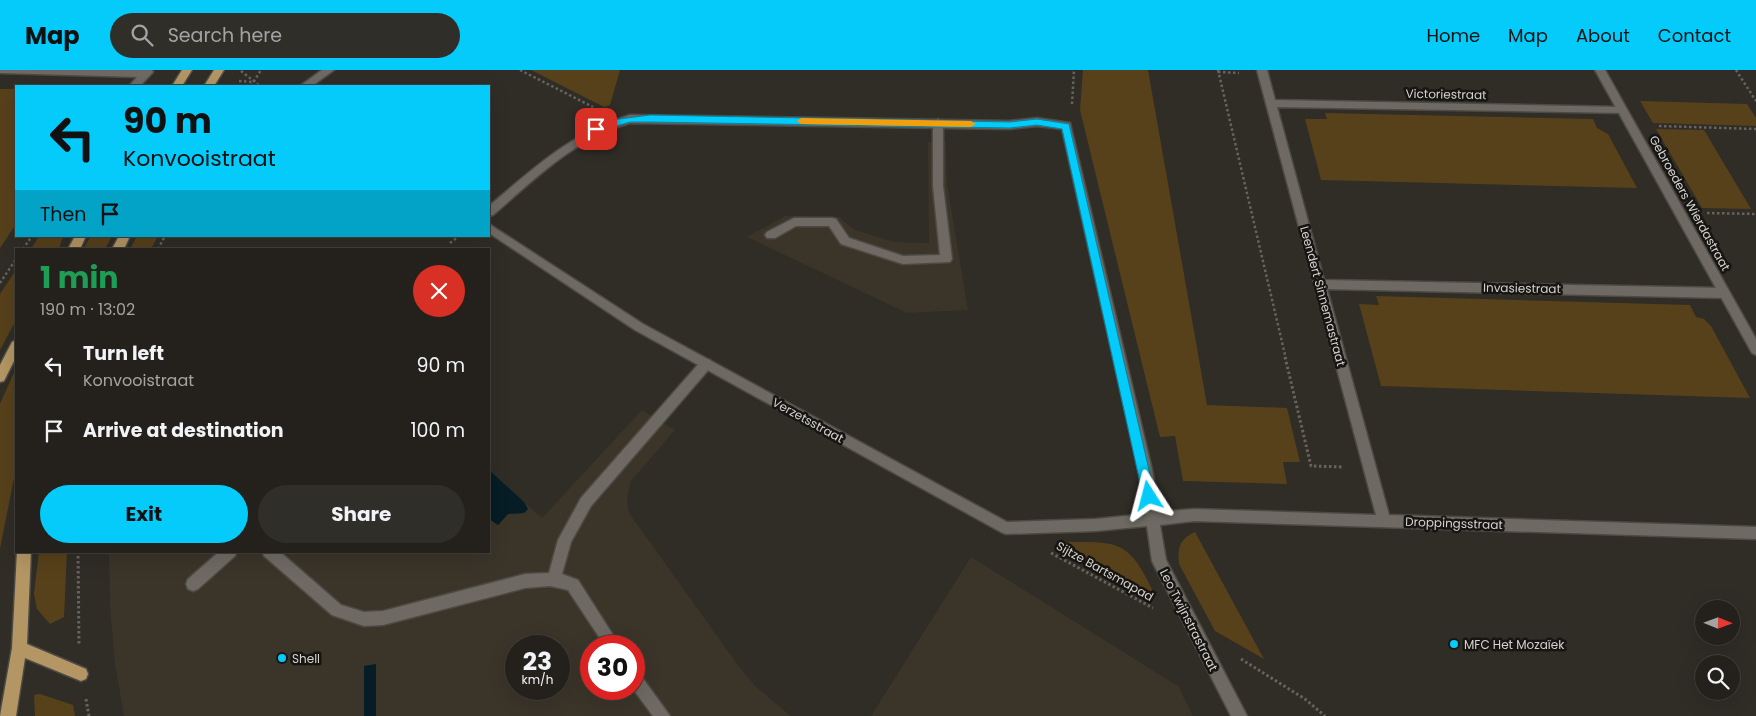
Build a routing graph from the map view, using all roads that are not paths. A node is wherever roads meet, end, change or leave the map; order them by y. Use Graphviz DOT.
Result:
graph roads {
  1 [pos="0,70"];
  2 [pos="187,70"];
  3 [pos="218,70"];
  4 [pos="329,70"];
  5 [pos="1262,70"];
  6 [pos="1600,70"];
  7 [pos="147,72"];
  8 [pos="135,85"];
  9 [pos="178,85"];
  10 [pos="209,85"];
  11 [pos="306,85"];
  12 [pos="1270,103"];
  13 [pos="1622,110"];
  14 [pos="938,123"];
  15 [pos="490,211"];
  16 [pos="490,229"];
  17 [pos="771,235"];
  18 [pos="1320,284"];
  19 [pos="1724,293"];
  20 [pos="15,347"];
  21 [pos="1756,350"];
  22 [pos="706,364"];
  23 [pos="0,377"];
  24 [pos="1153,519"];
  25 [pos="1384,521"];
  26 [pos="1756,533"];
  27 [pos="24,553"];
  28 [pos="228,553"];
  29 [pos="271,553"];
  30 [pos="554,579"];
  31 [pos="193,584"];
  32 [pos="606,635"];
  33 [pos="19,648"];
  34 [pos="81,674"];
  35 [pos="645,693"];
  36 [pos="8,716"];
  37 [pos="662,716"];
  38 [pos="1239,716"];
  1 -- 7 [label="street"];
  2 -- 9 [label="main road"];
  3 -- 10 [label="main road"];
  4 -- 11 [label="street"];
  5 -- 12 [label="street, Leendert Sinnemastraat"];
  6 -- 13 [label="street, Gebroeders Wierdastraat"];
  7 -- 8 [label="street"];
  12 -- 13 [label="street, Victoriestraat"];
  12 -- 18 [label="street, Leendert Sinnemastraat"];
  13 -- 19 [label="street, Gebroeders Wierdastraat"];
  14 -- 15 [label="street"];
  14 -- 17 [label="street"];
  14 -- 24 [label="street, Leo Twijnstrastraat"];
  16 -- 22 [label="street, Verzetsstraat"];
  18 -- 19 [label="street, Invasiestraat"];
  18 -- 25 [label="street, Leendert Sinnemastraat"];
  19 -- 21 [label="street, Gebroeders Wierdastraat"];
  20 -- 23 [label="main road"];
  22 -- 24 [label="street, Verzetsstraat"];
  22 -- 30 [label="street"];
  24 -- 25 [label="street, Droppingsstraat"];
  24 -- 38 [label="street, Leo Twijnstrastraat"];
  25 -- 26 [label="street, Droppingsstraat"];
  27 -- 33 [label="main road"];
  28 -- 31 [label="street"];
  29 -- 30 [label="street"];
  30 -- 32 [label="street"];
  33 -- 34 [label="main road"];
  33 -- 36 [label="main road"];
  35 -- 37 [label="street"];
}
